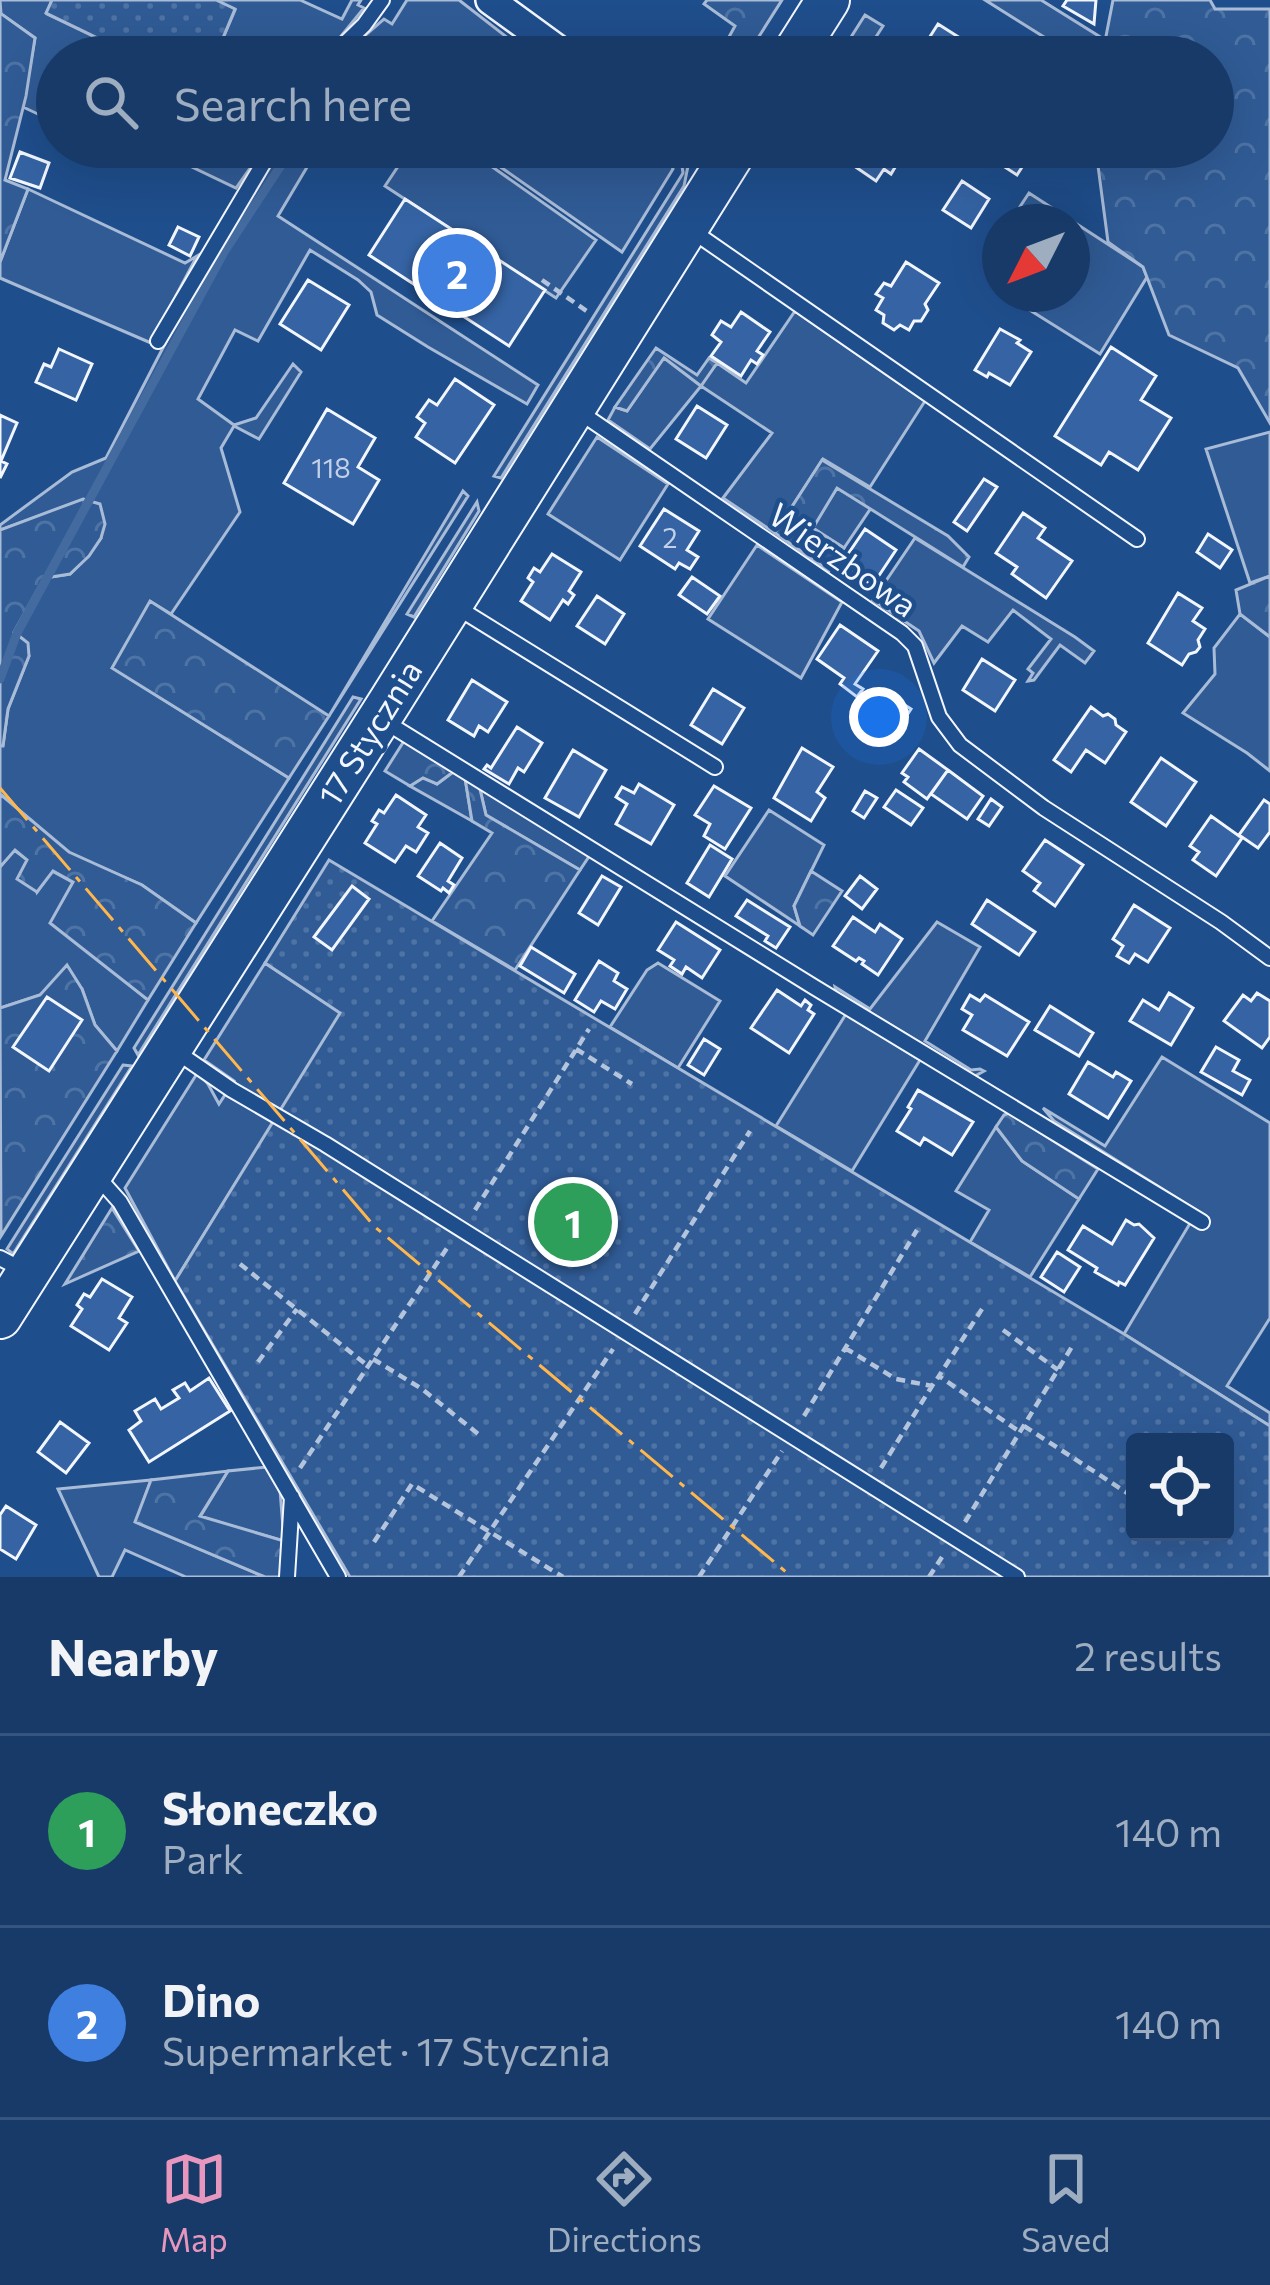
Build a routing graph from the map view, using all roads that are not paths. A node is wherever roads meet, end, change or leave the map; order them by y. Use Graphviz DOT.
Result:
graph roads {
  1 [pos="382,0"];
  2 [pos="490,0"];
  3 [pos="828,0"];
  4 [pos="353,36"];
  5 [pos="539,36"];
  6 [pos="806,36"];
  7 [pos="261,168"];
  8 [pos="713,168"];
  9 [pos="687,227"];
  10 [pos="158,341"];
  11 [pos="573,408"];
  12 [pos="1137,539"];
  13 [pos="451,604"];
  14 [pos="380,718"];
  15 [pos="715,767"];
  16 [pos="1270,958"];
  17 [pos="170,1048"];
  18 [pos="92,1171"];
  19 [pos="1202,1222"];
  20 [pos="14,1265"];
  21 [pos="0,1317"];
  22 [pos="292,1497"];
  23 [pos="286,1577"];
  24 [pos="338,1577"];
  25 [pos="1017,1577"];
  1 -- 4 [label="lane"];
  2 -- 5 [label="street"];
  3 -- 6 [label="main road"];
  7 -- 10 [label="lane"];
  8 -- 9 [label="main road, 17 Stycznia"];
  9 -- 11 [label="main road, 17 Stycznia"];
  9 -- 12 [label="lane"];
  11 -- 13 [label="main road, 17 Stycznia"];
  11 -- 16 [label="lane, Wierzbowa"];
  13 -- 14 [label="main road, 17 Stycznia"];
  13 -- 15 [label="lane"];
  14 -- 17 [label="main road, 17 Stycznia"];
  14 -- 19 [label="lane"];
  17 -- 18 [label="main road, 17 Stycznia"];
  17 -- 25 [label="lane"];
  18 -- 20 [label="main road, 17 Stycznia"];
  18 -- 22 [label="lane"];
  20 -- 21 [label="main road, 17 Stycznia"];
  22 -- 23 [label="lane"];
  22 -- 24 [label="lane"];
}
